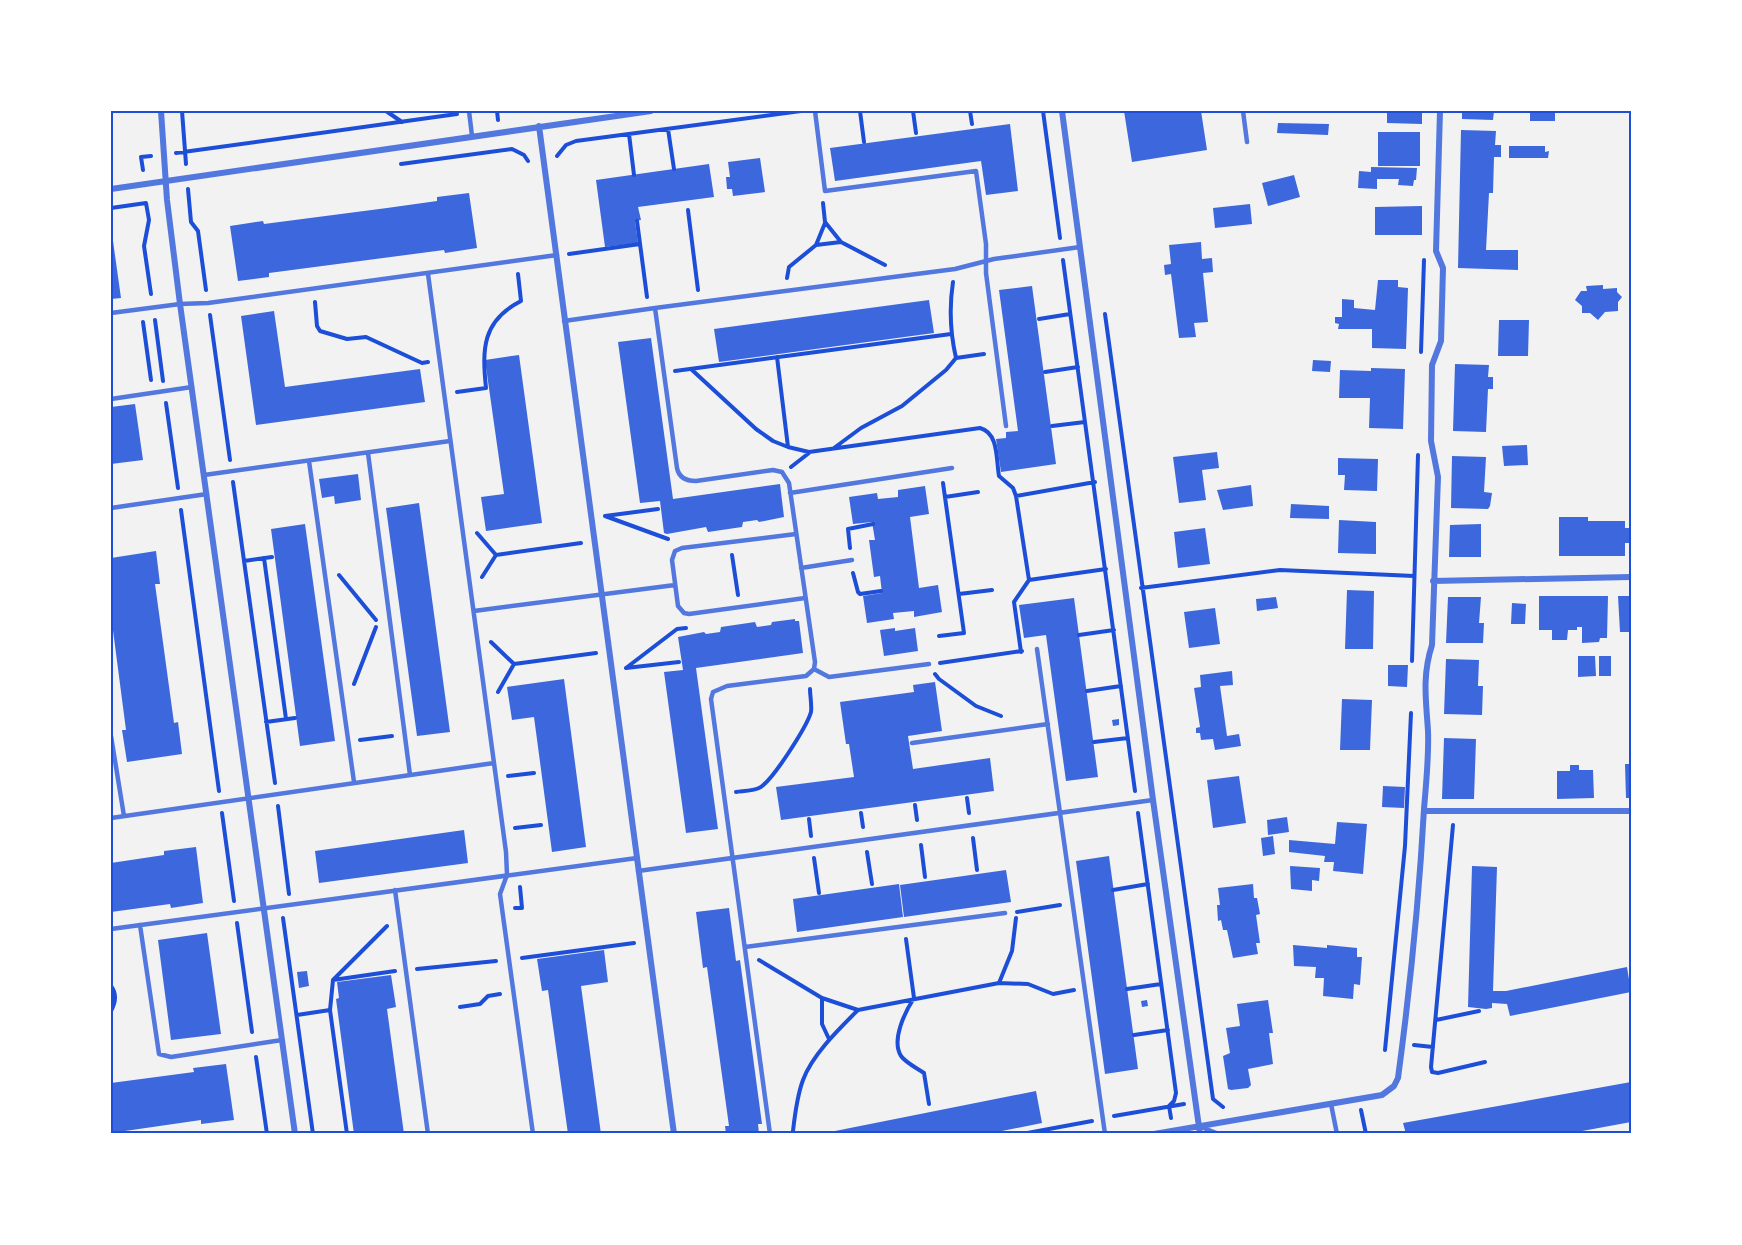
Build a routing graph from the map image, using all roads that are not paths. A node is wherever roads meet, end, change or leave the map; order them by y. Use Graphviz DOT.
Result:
graph roads {
  1 [pos="160,111"];
  2 [pos="651,111"];
  3 [pos="815,111"];
  4 [pos="1062,111"];
  5 [pos="1243,111"];
  6 [pos="1440,111"];
  7 [pos="470,112"];
  8 [pos="618,113"];
  9 [pos="539,126"];
  10 [pos="472,136"];
  11 [pos="1247,142"];
  12 [pos="166,181"];
  13 [pos="111,189"];
  14 [pos="1080,247"];
  15 [pos="557,255"];
  16 [pos="986,261"];
  17 [pos="428,274"];
  18 [pos="180,304"];
  19 [pos="655,308"];
  20 [pos="111,313"];
  21 [pos="564,321"];
  22 [pos="192,387"];
  23 [pos="111,399"];
  24 [pos="1006,426"];
  25 [pos="450,441"];
  26 [pos="368,453"];
  27 [pos="309,460"];
  28 [pos="952,468"];
  29 [pos="204,475"];
  30 [pos="790,493"];
  31 [pos="207,494"];
  32 [pos="111,507"];
  33 [pos="796,534"];
  34 [pos="852,560"];
  35 [pos="801,568"];
  36 [pos="1631,577"];
  37 [pos="1433,581"];
  38 [pos="675,585"];
  39 [pos="601,593"];
  40 [pos="805,598"];
  41 [pos="474,611"];
  42 [pos="1037,649"];
  43 [pos="929,664"];
  44 [pos="814,669"];
  45 [pos="1048,724"];
  46 [pos="111,736"];
  47 [pos="912,743"];
  48 [pos="494,763"];
  49 [pos="410,775"];
  50 [pos="354,782"];
  51 [pos="249,797"];
  52 [pos="1153,801"];
  53 [pos="1424,811"];
  54 [pos="1631,811"];
  55 [pos="1061,814"];
  56 [pos="124,816"];
  57 [pos="111,818"];
  58 [pos="733,857"];
  59 [pos="637,858"];
  60 [pos="638,871"];
  61 [pos="507,875"];
  62 [pos="395,890"];
  63 [pos="264,908"];
  64 [pos="1005,913"];
  65 [pos="140,925"];
  66 [pos="111,929"];
  67 [pos="746,950"];
  68 [pos="282,1040"];
  69 [pos="1331,1104"];
  70 [pos="1198,1126"];
  71 [pos="295,1134"];
  72 [pos="428,1134"];
  73 [pos="532,1134"];
  74 [pos="674,1134"];
  75 [pos="770,1134"];
  76 [pos="1105,1134"];
  77 [pos="1154,1134"];
  78 [pos="1200,1134"];
  79 [pos="1219,1134"];
  80 [pos="1337,1134"];
  1 -- 12 [label="street"];
  2 -- 8 [label="street"];
  3 -- 16 [label="lane"];
  4 -- 14 [label="street"];
  5 -- 11 [label="lane"];
  6 -- 37 [label="street"];
  7 -- 10 [label="lane"];
  8 -- 9 [label="street"];
  9 -- 10 [label="street"];
  9 -- 15 [label="street"];
  10 -- 12 [label="street"];
  12 -- 13 [label="street"];
  12 -- 18 [label="street"];
  14 -- 16 [label="lane"];
  14 -- 52 [label="street"];
  15 -- 17 [label="lane"];
  15 -- 21 [label="street"];
  16 -- 19 [label="lane"];
  16 -- 24 [label="lane"];
  17 -- 18 [label="lane"];
  17 -- 25 [label="lane"];
  18 -- 20 [label="lane"];
  18 -- 22 [label="street"];
  19 -- 21 [label="lane"];
  19 -- 30 [label="lane"];
  21 -- 39 [label="street"];
  22 -- 23 [label="lane"];
  22 -- 29 [label="street"];
  25 -- 26 [label="lane"];
  25 -- 41 [label="lane"];
  26 -- 27 [label="lane"];
  26 -- 49 [label="lane"];
  27 -- 29 [label="lane"];
  27 -- 50 [label="lane"];
  28 -- 30 [label="lane"];
  29 -- 31 [label="street"];
  30 -- 33 [label="lane"];
  31 -- 32 [label="lane"];
  31 -- 51 [label="street"];
  33 -- 35 [label="lane"];
  33 -- 38 [label="lane"];
  34 -- 35 [label="lane"];
  35 -- 40 [label="lane"];
  36 -- 37 [label="street"];
  37 -- 53 [label="street"];
  38 -- 39 [label="lane"];
  38 -- 40 [label="lane"];
  39 -- 41 [label="lane"];
  39 -- 59 [label="street"];
  40 -- 44 [label="lane"];
  41 -- 48 [label="lane"];
  42 -- 45 [label="lane"];
  43 -- 44 [label="lane"];
  44 -- 58 [label="lane"];
  45 -- 47 [label="lane"];
  45 -- 55 [label="lane"];
  46 -- 56 [label="lane"];
  48 -- 49 [label="lane"];
  48 -- 61 [label="lane"];
  49 -- 50 [label="lane"];
  50 -- 51 [label="lane"];
  51 -- 56 [label="lane"];
  51 -- 63 [label="street"];
  52 -- 55 [label="lane"];
  52 -- 70 [label="street"];
  53 -- 54 [label="street"];
  53 -- 69 [label="street"];
  55 -- 58 [label="lane"];
  55 -- 76 [label="lane"];
  56 -- 57 [label="lane"];
  58 -- 60 [label="lane"];
  58 -- 67 [label="lane"];
  59 -- 60 [label="street"];
  59 -- 61 [label="lane"];
  60 -- 74 [label="street"];
  61 -- 62 [label="lane"];
  61 -- 73 [label="lane"];
  62 -- 63 [label="lane"];
  62 -- 72 [label="lane"];
  63 -- 65 [label="lane"];
  63 -- 68 [label="street"];
  64 -- 67 [label="lane"];
  65 -- 66 [label="lane"];
  65 -- 68 [label="lane"];
  67 -- 75 [label="lane"];
  68 -- 71 [label="street"];
  69 -- 70 [label="street"];
  69 -- 80 [label="lane"];
  70 -- 77 [label="street"];
  70 -- 78 [label="street"];
  70 -- 79 [label="lane"];
}
